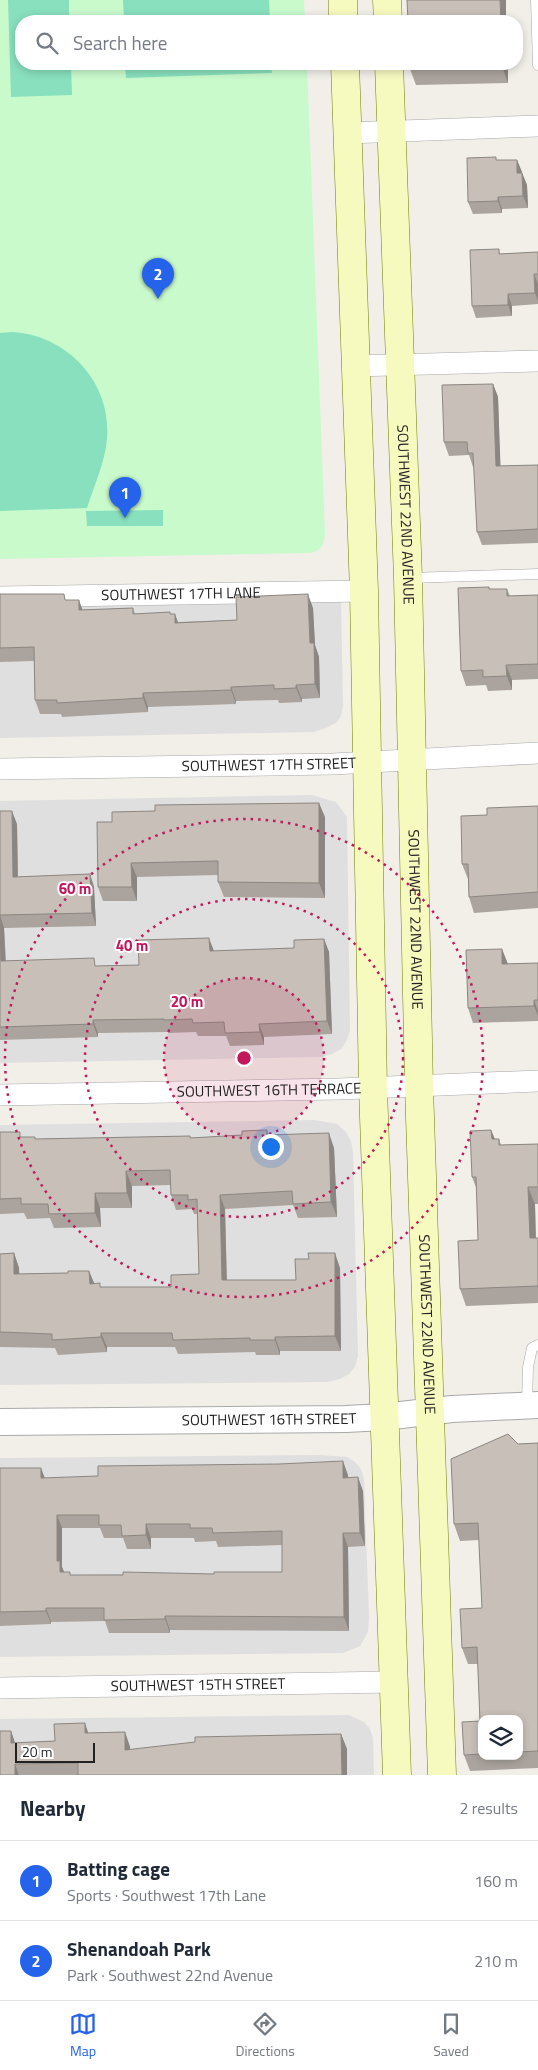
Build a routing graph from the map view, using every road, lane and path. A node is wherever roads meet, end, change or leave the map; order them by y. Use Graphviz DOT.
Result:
graph roads {
  1 [pos="342,0"];
  2 [pos="387,0"];
  3 [pos="536,0"];
  4 [pos="343,15"];
  5 [pos="388,15"];
  6 [pos="538,65"];
  7 [pos="345,70"];
  8 [pos="389,70"];
  9 [pos="538,126"];
  10 [pos="393,132"];
  11 [pos="347,133"];
  12 [pos="538,361"];
  13 [pos="402,365"];
  14 [pos="354,366"];
  15 [pos="538,574"];
  16 [pos="408,578"];
  17 [pos="364,591"];
  18 [pos="0,597"];
  19 [pos="538,753"];
  20 [pos="412,759"];
  21 [pos="367,762"];
  22 [pos="0,769"];
  23 [pos="538,1081"];
  24 [pos="419,1087"];
  25 [pos="373,1088"];
  26 [pos="0,1095"];
  27 [pos="538,1345"];
  28 [pos="533,1406"];
  29 [pos="429,1413"];
  30 [pos="384,1417"];
  31 [pos="0,1422"];
  32 [pos="394,1682"];
  33 [pos="0,1688"];
  34 [pos="398,1775"];
  35 [pos="442,1775"];
  1 -- 4 [label="main road"];
  2 -- 5 [label="main road"];
  3 -- 6 [label="lane"];
  7 -- 11 [label="main road"];
  8 -- 10 [label="main road, SOUTHWEST 22ND AVENUE"];
  9 -- 10 [label="street"];
  10 -- 11 [label="street"];
  10 -- 13 [label="main road, SOUTHWEST 22ND AVENUE"];
  11 -- 14 [label="main road"];
  12 -- 13 [label="street"];
  13 -- 14 [label="street"];
  13 -- 16 [label="main road, SOUTHWEST 22ND AVENUE"];
  14 -- 17 [label="main road"];
  15 -- 16 [label="lane"];
  16 -- 20 [label="main road, SOUTHWEST 22ND AVENUE"];
  17 -- 18 [label="street, SOUTHWEST 17TH LANE"];
  17 -- 21 [label="main road"];
  19 -- 20 [label="street, SOUTHWEST 17TH STREET"];
  20 -- 21 [label="street, SOUTHWEST 17TH STREET"];
  20 -- 24 [label="main road, SOUTHWEST 22ND AVENUE"];
  21 -- 22 [label="street, SOUTHWEST 17TH STREET"];
  21 -- 25 [label="main road"];
  23 -- 24 [label="street, SOUTHWEST 16TH TERRACE"];
  24 -- 25 [label="street, SOUTHWEST 16TH TERRACE"];
  24 -- 29 [label="main road, SOUTHWEST 22ND AVENUE"];
  25 -- 26 [label="street, SOUTHWEST 16TH TERRACE"];
  25 -- 30 [label="main road"];
  27 -- 28 [label="lane"];
  28 -- 29 [label="street, SOUTHWEST 16TH STREET"];
  29 -- 30 [label="street, SOUTHWEST 16TH STREET"];
  29 -- 35 [label="main road, SOUTHWEST 22ND AVENUE"];
  30 -- 31 [label="street, SOUTHWEST 16TH STREET"];
  30 -- 32 [label="main road"];
  32 -- 33 [label="street, SOUTHWEST 15TH STREET"];
  32 -- 34 [label="main road"];
}
